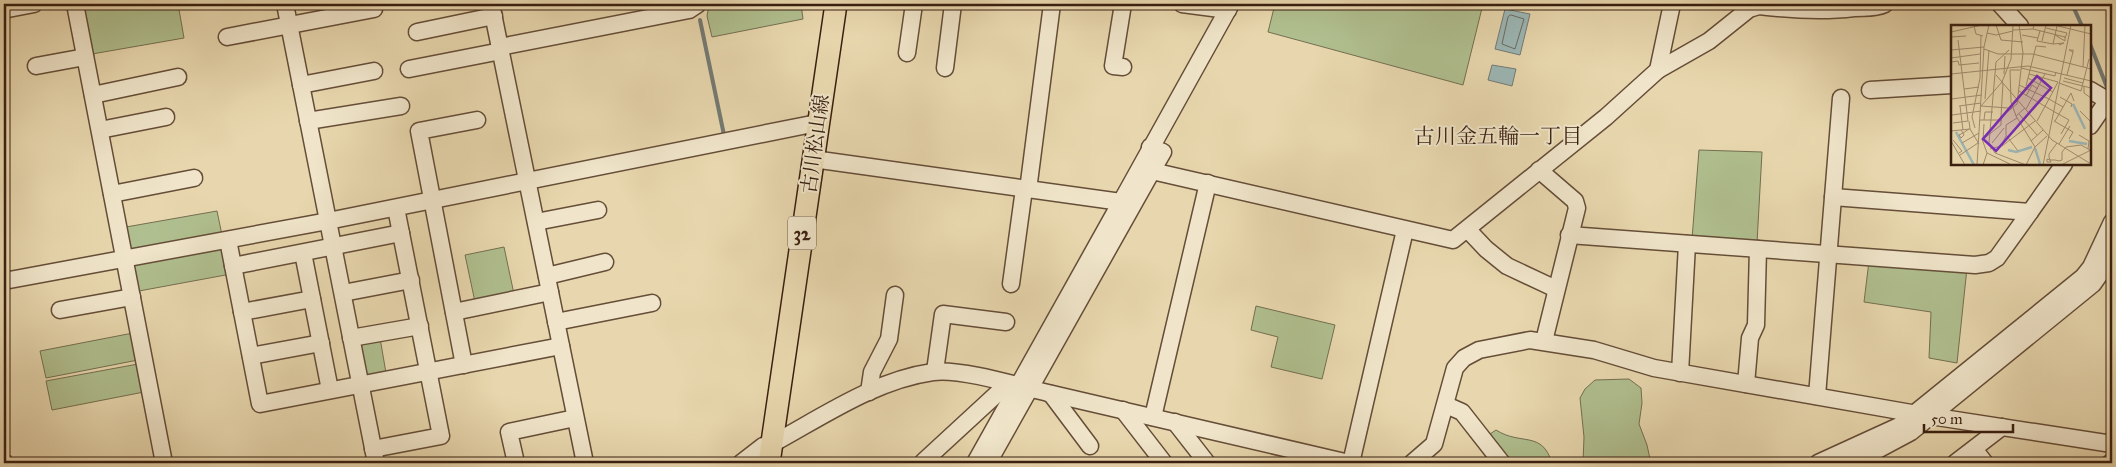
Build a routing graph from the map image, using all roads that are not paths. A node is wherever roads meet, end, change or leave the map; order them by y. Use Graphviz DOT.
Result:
graph roads {
  1 [pos="34,4"];
  2 [pos="75,4"];
  3 [pos="285,4"];
  4 [pos="698,4"];
  5 [pos="836,4"];
  6 [pos="914,4"];
  7 [pos="953,4"];
  8 [pos="1052,4"];
  9 [pos="1123,4"];
  10 [pos="1182,4"];
  11 [pos="1672,4"];
  12 [pos="1885,4"];
  13 [pos="2000,4"];
  14 [pos="1229,7"];
  15 [pos="8,9"];
  16 [pos="374,9"];
  17 [pos="493,10"];
  18 [pos="289,25"];
  19 [pos="2019,25"];
  20 [pos="417,32"];
  21 [pos="227,37"];
  22 [pos="501,49"];
  23 [pos="907,53"];
  24 [pos="85,58"];
  25 [pos="36,66"];
  26 [pos="1123,67"];
  27 [pos="945,68"];
  28 [pos="409,69"];
  29 [pos="1658,70"];
  30 [pos="374,71"];
  31 [pos="178,77"];
  32 [pos="1951,84"];
  33 [pos="301,85"];
  34 [pos="1870,90"];
  35 [pos="2091,91"];
  36 [pos="93,96"];
  37 [pos="1841,98"];
  38 [pos="2110,101"];
  39 [pos="401,106"];
  40 [pos="166,117"];
  41 [pos="477,120"];
  42 [pos="308,122"];
  43 [pos="818,123"];
  44 [pos="2091,125"];
  45 [pos="100,130"];
  46 [pos="1155,148"];
  47 [pos="812,159"];
  48 [pos="2063,165"];
  49 [pos="1539,170"];
  50 [pos="1152,171"];
  51 [pos="194,178"];
  52 [pos="527,180"];
  53 [pos="1208,183"];
  54 [pos="1026,189"];
  55 [pos="112,194"];
  56 [pos="1833,197"];
  57 [pos="432,200"];
  58 [pos="1121,202"];
  59 [pos="396,208"];
  60 [pos="598,210"];
  61 [pos="2030,212"];
  62 [pos="328,221"];
  63 [pos="536,222"];
  64 [pos="2112,222"];
  65 [pos="1405,230"];
  66 [pos="1468,230"];
  67 [pos="401,233"];
  68 [pos="1569,235"];
  69 [pos="228,240"];
  70 [pos="1687,244"];
  71 [pos="333,246"];
  72 [pos="1758,249"];
  73 [pos="303,252"];
  74 [pos="1828,254"];
  75 [pos="2112,257"];
  76 [pos="124,259"];
  77 [pos="605,262"];
  78 [pos="233,266"];
  79 [pos="411,280"];
  80 [pos="4,281"];
  81 [pos="548,284"];
  82 [pos="1011,284"];
  83 [pos="1556,289"];
  84 [pos="343,293"];
  85 [pos="895,295"];
  86 [pos="132,297"];
  87 [pos="312,299"];
  88 [pos="652,303"];
  89 [pos="60,310"];
  90 [pos="242,312"];
  91 [pos="454,312"];
  92 [pos="556,322"];
  93 [pos="1006,322"];
  94 [pos="420,326"];
  95 [pos="351,338"];
  96 [pos="1544,341"];
  97 [pos="321,343"];
  98 [pos="561,346"];
  99 [pos="251,356"];
  100 [pos="464,365"];
  101 [pos="429,371"];
  102 [pos="934,371"];
  103 [pos="1680,373"];
  104 [pos="360,384"];
  105 [pos="1746,384"];
  106 [pos="1019,386"];
  107 [pos="330,390"];
  108 [pos="869,392"];
  109 [pos="1051,394"];
  110 [pos="1817,396"];
  111 [pos="1446,405"];
  112 [pos="1123,410"];
  113 [pos="1922,414"];
  114 [pos="1153,417"];
  115 [pos="575,418"];
  116 [pos="1005,420"];
  117 [pos="1175,422"];
  118 [pos="2002,427"];
  119 [pos="2112,444"];
  120 [pos="1090,446"];
  121 [pos="1974,449"];
  122 [pos="770,453"];
  123 [pos="375,456"];
  124 [pos="923,462"];
  125 [pos="164,463"];
  126 [pos="516,463"];
  127 [pos="585,463"];
  128 [pos="741,463"];
  129 [pos="975,463"];
  130 [pos="988,463"];
  131 [pos="1164,463"];
  132 [pos="1207,463"];
  133 [pos="1350,463"];
  134 [pos="1412,463"];
  135 [pos="1502,463"];
  136 [pos="1818,463"];
  137 [pos="1853,463"];
  138 [pos="1955,463"];
  139 [pos="1985,463"];
  1 -- 15 [label="street"];
  2 -- 24 [label="street"];
  3 -- 18 [label="street"];
  4 -- 22 [label="street"];
  5 -- 43 [label="main road, 古川松山線 / 32"];
  6 -- 23 [label="street"];
  7 -- 27 [label="street"];
  8 -- 54 [label="street"];
  9 -- 26 [label="street"];
  10 -- 14 [label="street"];
  11 -- 29 [label="street"];
  12 -- 29 [label="street"];
  13 -- 19 [label="street"];
  14 -- 46 [label="street"];
  16 -- 18 [label="street"];
  17 -- 20 [label="street"];
  17 -- 22 [label="street"];
  18 -- 21 [label="street"];
  18 -- 33 [label="street"];
  22 -- 28 [label="street"];
  22 -- 52 [label="street"];
  24 -- 25 [label="street"];
  24 -- 36 [label="street"];
  29 -- 49 [label="street"];
  30 -- 33 [label="street"];
  31 -- 36 [label="street"];
  32 -- 34 [label="street"];
  33 -- 42 [label="street"];
  35 -- 38 [label="street"];
  36 -- 45 [label="street"];
  37 -- 56 [label="street"];
  38 -- 44 [label="street"];
  39 -- 42 [label="street"];
  40 -- 45 [label="street"];
  41 -- 57 [label="street"];
  42 -- 62 [label="street"];
  43 -- 47 [label="main road, 古川松山線 / 32"];
  43 -- 52 [label="street"];
  45 -- 55 [label="street"];
  46 -- 50 [label="street"];
  46 -- 58 [label="street"];
  47 -- 54 [label="street"];
  47 -- 122 [label="main road, 古川松山線 / 32"];
  48 -- 61 [label="street"];
  49 -- 66 [label="street"];
  49 -- 68 [label="street"];
  50 -- 53 [label="street"];
  50 -- 106 [label="street"];
  51 -- 55 [label="street"];
  52 -- 57 [label="street"];
  52 -- 63 [label="street"];
  53 -- 65 [label="street"];
  53 -- 114 [label="street"];
  54 -- 58 [label="street"];
  54 -- 82 [label="street"];
  55 -- 76 [label="street"];
  56 -- 61 [label="street"];
  56 -- 74 [label="street"];
  57 -- 59 [label="street"];
  57 -- 91 [label="street"];
  58 -- 106 [label="street"];
  59 -- 62 [label="street"];
  59 -- 67 [label="street"];
  60 -- 63 [label="street"];
  61 -- 74 [label="street"];
  62 -- 69 [label="street"];
  62 -- 71 [label="street"];
  63 -- 81 [label="street"];
  64 -- 113 [label="street"];
  65 -- 66 [label="street"];
  65 -- 133 [label="street"];
  66 -- 83 [label="street"];
  67 -- 71 [label="street"];
  67 -- 79 [label="street"];
  68 -- 70 [label="street"];
  68 -- 83 [label="street"];
  69 -- 76 [label="street"];
  69 -- 78 [label="street"];
  70 -- 72 [label="street"];
  70 -- 103 [label="street"];
  71 -- 73 [label="street"];
  71 -- 84 [label="street"];
  72 -- 74 [label="street"];
  72 -- 105 [label="street"];
  73 -- 78 [label="street"];
  73 -- 87 [label="street"];
  74 -- 110 [label="street"];
  75 -- 113 [label="street"];
  76 -- 80 [label="street"];
  76 -- 86 [label="street"];
  77 -- 81 [label="street"];
  78 -- 90 [label="street"];
  79 -- 84 [label="street"];
  79 -- 94 [label="street"];
  81 -- 91 [label="street"];
  81 -- 92 [label="street"];
  83 -- 96 [label="street"];
  84 -- 95 [label="street"];
  85 -- 108 [label="street"];
  86 -- 89 [label="street"];
  86 -- 125 [label="street"];
  87 -- 90 [label="street"];
  87 -- 97 [label="street"];
  88 -- 92 [label="street"];
  90 -- 99 [label="street"];
  91 -- 100 [label="street"];
  92 -- 98 [label="street"];
  93 -- 102 [label="street"];
  94 -- 95 [label="street"];
  94 -- 101 [label="street"];
  95 -- 104 [label="street"];
  96 -- 103 [label="street"];
  96 -- 111 [label="street"];
  97 -- 99 [label="street"];
  97 -- 107 [label="street"];
  98 -- 100 [label="street"];
  98 -- 115 [label="street"];
  99 -- 107 [label="street"];
  100 -- 101 [label="street"];
  101 -- 104 [label="street"];
  101 -- 123 [label="street"];
  102 -- 106 [label="street"];
  102 -- 108 [label="street"];
  103 -- 105 [label="street"];
  104 -- 107 [label="street"];
  104 -- 123 [label="street"];
  105 -- 110 [label="street"];
  106 -- 109 [label="street"];
  106 -- 116 [label="street"];
  106 -- 124 [label="street"];
  108 -- 122 [label="street"];
  109 -- 112 [label="street"];
  109 -- 120 [label="street"];
  110 -- 113 [label="street"];
  111 -- 134 [label="street"];
  111 -- 135 [label="street"];
  112 -- 114 [label="street"];
  112 -- 131 [label="street"];
  113 -- 118 [label="street"];
  113 -- 136 [label="street"];
  113 -- 137 [label="street"];
  114 -- 117 [label="street"];
  115 -- 126 [label="street"];
  115 -- 127 [label="street"];
  116 -- 129 [label="street"];
  116 -- 130 [label="street"];
  117 -- 132 [label="street"];
  117 -- 133 [label="street"];
  118 -- 119 [label="street"];
  118 -- 121 [label="street"];
  121 -- 138 [label="street"];
  121 -- 139 [label="street"];
  122 -- 128 [label="street"];
}
